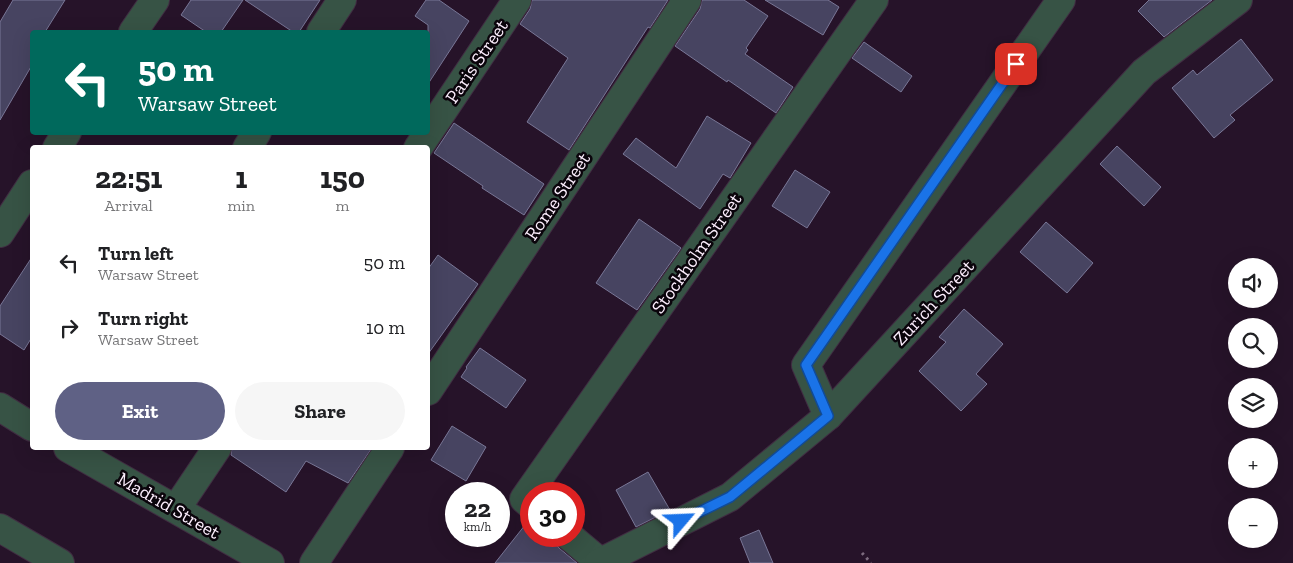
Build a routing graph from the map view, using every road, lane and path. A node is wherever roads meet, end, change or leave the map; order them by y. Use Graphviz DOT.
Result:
graph roads {
  1 [pos="155,0"];
  2 [pos="342,0"];
  3 [pos="517,0"];
  4 [pos="687,0"];
  5 [pos="874,0"];
  6 [pos="1061,0"];
  7 [pos="1238,0"];
  8 [pos="134,30"];
  9 [pos="322,30"];
  10 [pos="430,130"];
  11 [pos="30,187"];
  12 [pos="0,233"];
  13 [pos="430,389"];
  14 [pos="0,407"];
  15 [pos="828,416"];
  16 [pos="30,426"];
  17 [pos="72,450"];
  18 [pos="216,450"];
  19 [pos="389,450"];
  20 [pos="536,482"];
  21 [pos="176,509"];
  22 [pos="0,528"];
  23 [pos="582,547"];
  24 [pos="862,554"];
  25 [pos="30,556"];
  26 [pos="599,562"];
  27 [pos="60,563"];
  28 [pos="270,563"];
  29 [pos="314,563"];
  30 [pos="871,563"];
  1 -- 8 [label="street"];
  2 -- 9 [label="street"];
  3 -- 10 [label="street, Paris Street"];
  4 -- 13 [label="street, Rome Street"];
  5 -- 20 [label="street, Stockholm Street"];
  6 -- 15 [label="street"];
  7 -- 15 [label="street, Zurich Street"];
  11 -- 12 [label="street"];
  14 -- 16 [label="street"];
  15 -- 26 [label="street, Zurich Street"];
  17 -- 21 [label="street, Madrid Street"];
  18 -- 21 [label="street"];
  19 -- 29 [label="street"];
  21 -- 28 [label="street, Madrid Street"];
  22 -- 25 [label="street"];
  23 -- 26 [label="street"];
  24 -- 30 [label="path"];
  25 -- 27 [label="street"];
}
